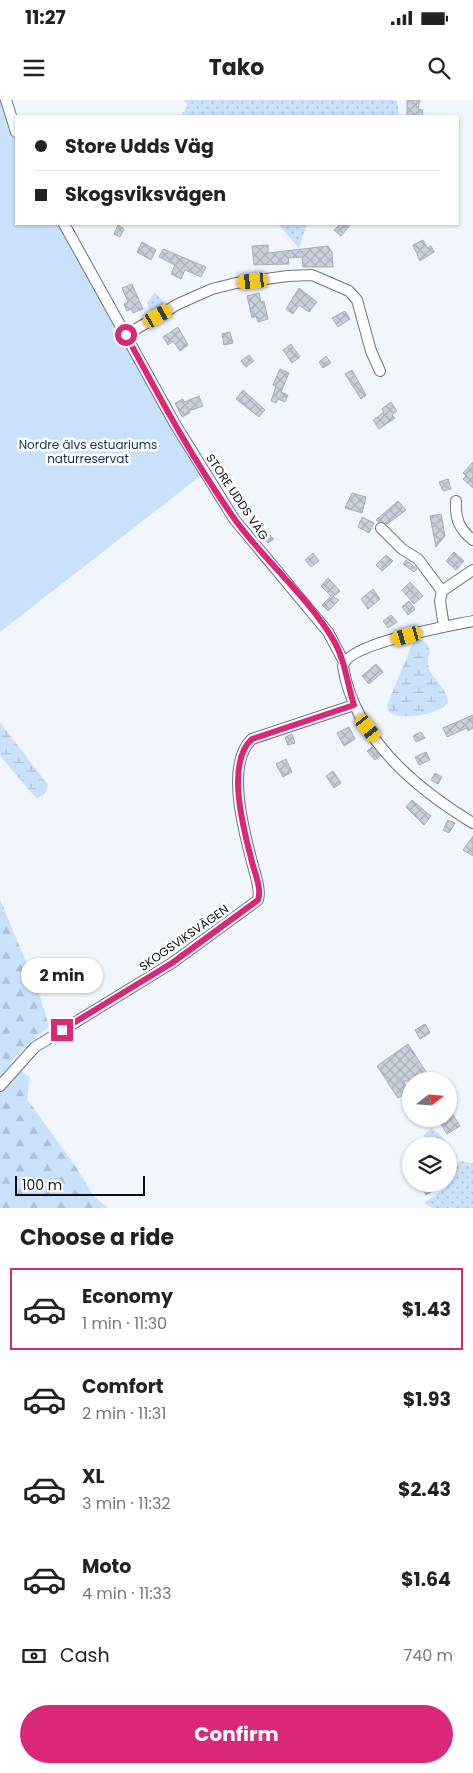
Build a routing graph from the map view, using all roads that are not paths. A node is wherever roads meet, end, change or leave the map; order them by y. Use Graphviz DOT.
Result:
graph roads {
  1 [pos="6,100"];
  2 [pos="15,129"];
  3 [pos="65,225"];
  4 [pos="126,335"];
  5 [pos="380,371"];
  6 [pos="456,501"];
  7 [pos="381,528"];
  8 [pos="473,540"];
  9 [pos="473,570"];
  10 [pos="442,590"];
  11 [pos="473,621"];
  12 [pos="444,627"];
  13 [pos="344,662"];
  14 [pos="354,705"];
  15 [pos="473,824"];
  16 [pos="0,1086"];
  1 -- 2 [label="street"];
  3 -- 4 [label="street, STORE UDDS VÄG"];
  4 -- 5 [label="street"];
  4 -- 13 [label="street, STORE UDDS VÄG"];
  6 -- 8 [label="street"];
  7 -- 10 [label="street"];
  9 -- 10 [label="street"];
  10 -- 12 [label="street"];
  11 -- 12 [label="street"];
  12 -- 13 [label="street"];
  13 -- 14 [label="street, STORE UDDS VÄG"];
  14 -- 15 [label="street, STORE UDDS VÄG"];
  14 -- 16 [label="street, SKOGSVIKSVÄGEN"];
}
